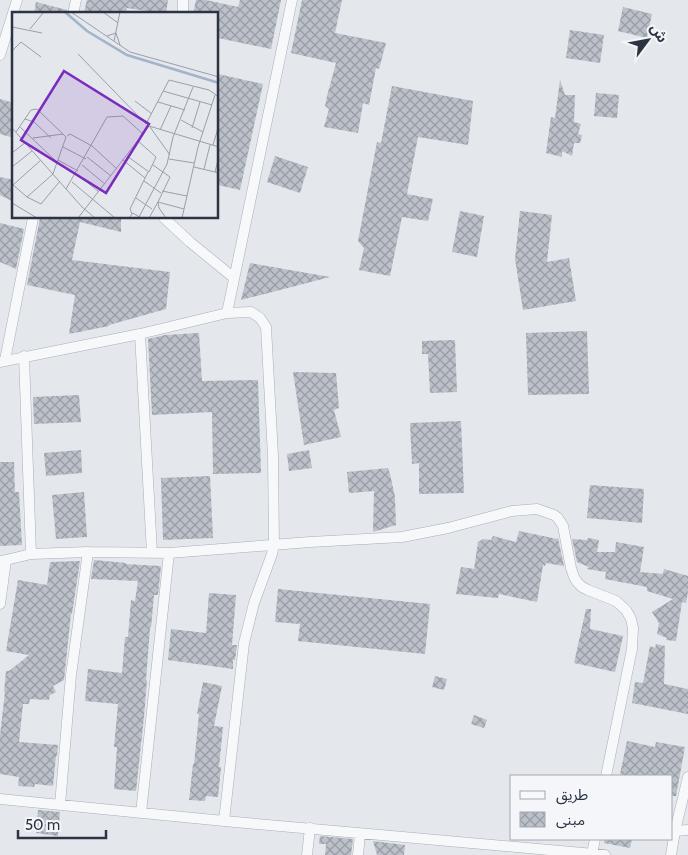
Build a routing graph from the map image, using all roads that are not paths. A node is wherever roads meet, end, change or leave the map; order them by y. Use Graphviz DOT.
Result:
graph roads {
  1 [pos="17,0"];
  2 [pos="292,0"];
  3 [pos="13,12"];
  4 [pos="12,15"];
  5 [pos="1,49"];
  6 [pos="33,219"];
  7 [pos="165,219"];
  8 [pos="234,278"];
  9 [pos="227,313"];
  10 [pos="140,334"];
  11 [pos="24,356"];
  12 [pos="3,361"];
  13 [pos="274,544"];
  14 [pos="88,552"];
  15 [pos="152,553"];
  16 [pos="169,553"];
  17 [pos="31,554"];
  18 [pos="3,561"];
  19 [pos="0,604"];
  20 [pos="606,775"];
  21 [pos="688,777"];
  22 [pos="0,799"];
  23 [pos="60,804"];
  24 [pos="141,813"];
  25 [pos="224,821"];
  26 [pos="310,828"];
  27 [pos="688,830"];
  28 [pos="675,831"];
  29 [pos="360,834"];
  30 [pos="595,840"];
  31 [pos="519,851"];
  32 [pos="592,854"];
  33 [pos="307,855"];
  34 [pos="358,855"];
  35 [pos="605,855"];
  36 [pos="671,855"];
  1 -- 3 [label="street"];
  2 -- 8 [label="street"];
  4 -- 5 [label="street"];
  6 -- 12 [label="street"];
  7 -- 8 [label="street"];
  8 -- 9 [label="street"];
  9 -- 10 [label="street"];
  9 -- 13 [label="street"];
  10 -- 11 [label="street"];
  10 -- 15 [label="street"];
  11 -- 12 [label="street"];
  11 -- 17 [label="street"];
  13 -- 16 [label="street"];
  13 -- 20 [label="street"];
  13 -- 25 [label="street"];
  14 -- 15 [label="street"];
  14 -- 17 [label="street"];
  14 -- 23 [label="street"];
  15 -- 16 [label="street"];
  16 -- 24 [label="street"];
  17 -- 18 [label="street"];
  18 -- 19 [label="street"];
  21 -- 28 [label="street"];
  22 -- 23 [label="street"];
  23 -- 24 [label="street"];
  24 -- 25 [label="street"];
  25 -- 26 [label="street"];
  26 -- 29 [label="street"];
  26 -- 33 [label="street"];
  27 -- 28 [label="street"];
  28 -- 36 [label="street"];
  29 -- 31 [label="street"];
  29 -- 34 [label="street"];
  30 -- 32 [label="street"];
  31 -- 32 [label="street"];
  32 -- 35 [label="street"];
}
